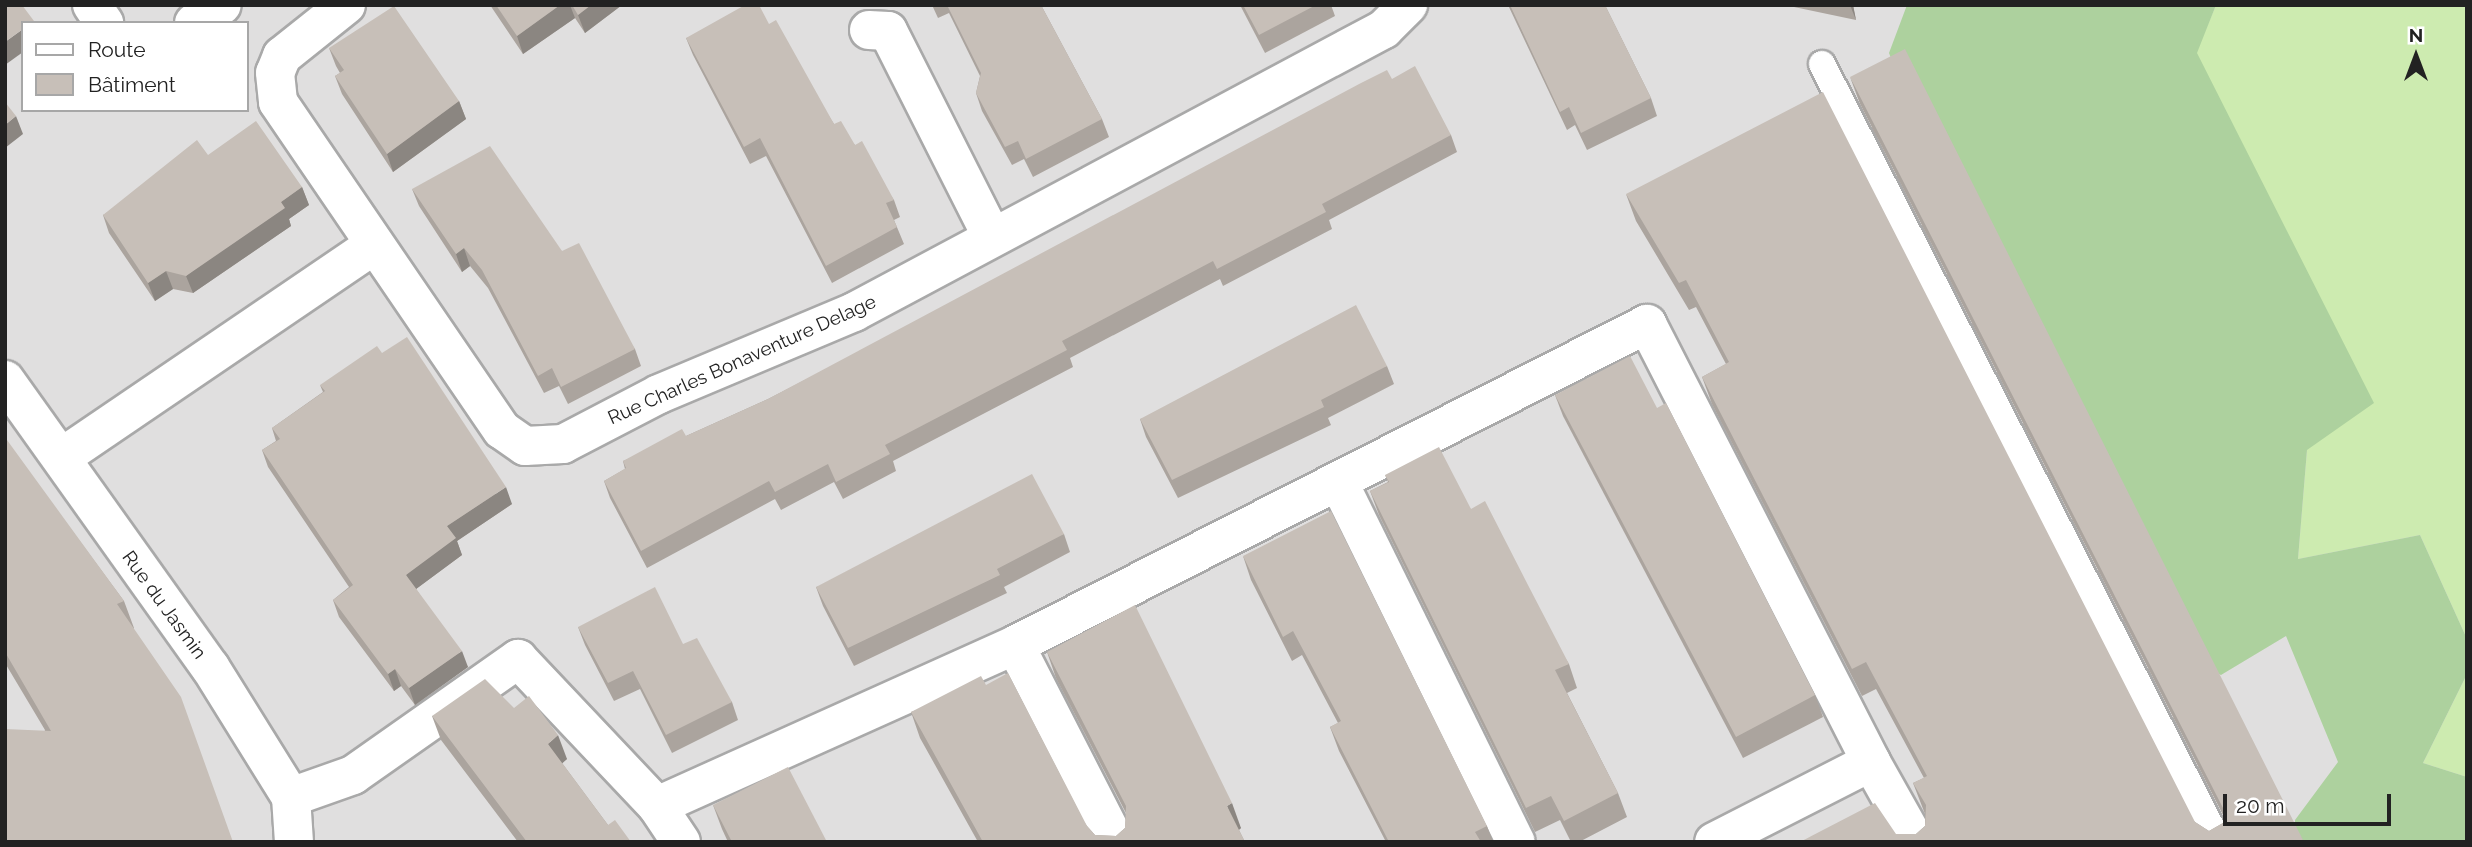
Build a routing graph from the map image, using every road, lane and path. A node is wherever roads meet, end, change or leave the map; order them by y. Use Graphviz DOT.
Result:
graph roads {
  1 [pos="92,5"];
  2 [pos="222,5"];
  3 [pos="346,5"];
  4 [pos="1408,5"];
  5 [pos="103,21"];
  6 [pos="197,21"];
  7 [pos="869,30"];
  8 [pos="1822,64"];
  9 [pos="991,235"];
  10 [pos="373,246"];
  11 [pos="5,380"];
  12 [pos="62,457"];
  13 [pos="1339,483"];
  14 [pos="1015,645"];
  15 [pos="1871,762"];
  16 [pos="291,797"];
  17 [pos="657,806"];
  18 [pos="294,842"];
  19 [pos="681,842"];
  20 [pos="1116,842"];
  21 [pos="1516,842"];
  22 [pos="1714,842"];
  23 [pos="1916,842"];
  24 [pos="2219,842"];
  1 -- 5 [label="street"];
  2 -- 6 [label="street"];
  3 -- 10 [label="street, Rue Charles Bonaventure Delage"];
  4 -- 9 [label="street, Rue Charles Bonaventure Delage"];
  7 -- 9 [label="street"];
  8 -- 24 [label="lane"];
  9 -- 10 [label="street, Rue Charles Bonaventure Delage"];
  10 -- 12 [label="street"];
  11 -- 12 [label="street, Rue du Jasmin"];
  12 -- 16 [label="street, Rue du Jasmin"];
  13 -- 14 [label="street"];
  13 -- 15 [label="street"];
  13 -- 21 [label="street"];
  14 -- 17 [label="street"];
  14 -- 20 [label="street"];
  15 -- 22 [label="street"];
  15 -- 23 [label="street"];
  16 -- 17 [label="street"];
  16 -- 18 [label="street, Rue du Jasmin"];
  17 -- 19 [label="street"];
}
